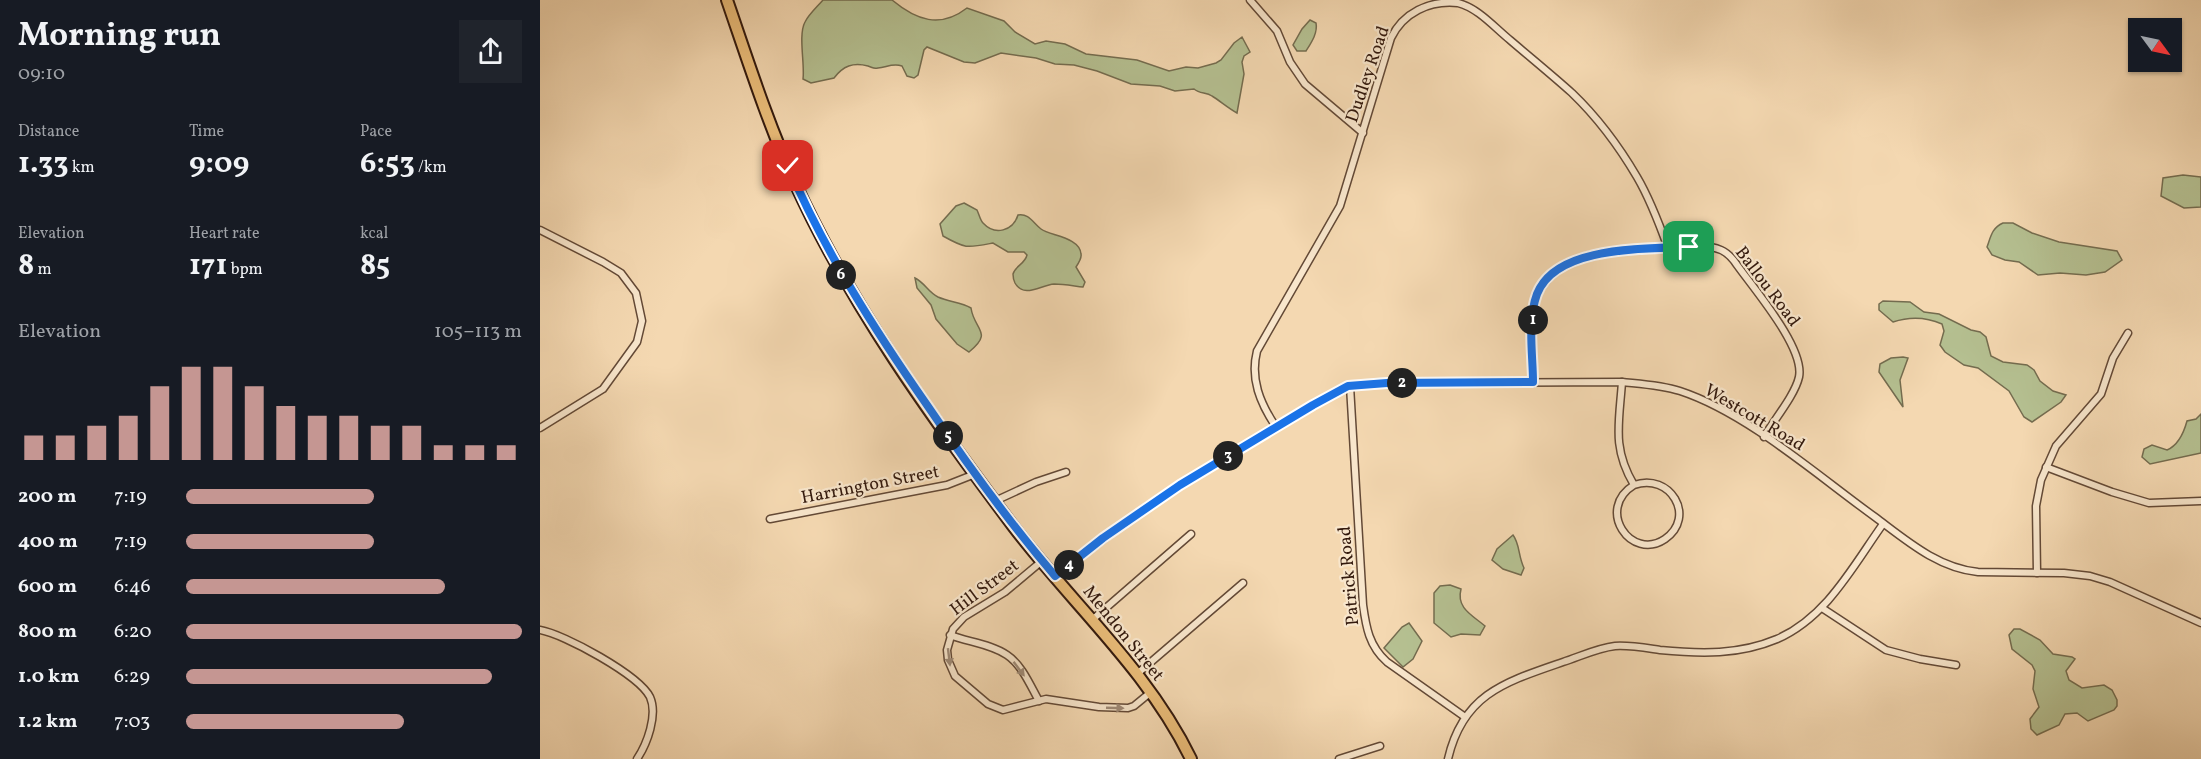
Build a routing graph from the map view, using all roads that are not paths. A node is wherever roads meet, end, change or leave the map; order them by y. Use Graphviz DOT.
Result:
graph roads {
  1 [pos="727,0"];
  2 [pos="1250,0"];
  3 [pos="1363,133"];
  4 [pos="540,230"];
  5 [pos="1668,248"];
  6 [pos="2128,333"];
  7 [pos="1533,382"];
  8 [pos="1622,382"];
  9 [pos="1350,386"];
  10 [pos="1276,427"];
  11 [pos="540,428"];
  12 [pos="1764,437"];
  13 [pos="2046,467"];
  14 [pos="1066,472"];
  15 [pos="975,474"];
  16 [pos="1634,485"];
  17 [pos="2201,501"];
  18 [pos="997,504"];
  19 [pos="770,519"];
  20 [pos="1883,524"];
  21 [pos="1191,534"];
  22 [pos="1042,561"];
  23 [pos="2037,573"];
  24 [pos="1055,576"];
  25 [pos="1243,583"];
  26 [pos="1822,608"];
  27 [pos="1092,620"];
  28 [pos="2201,623"];
  29 [pos="540,630"];
  30 [pos="950,635"];
  31 [pos="1956,665"];
  32 [pos="1137,674"];
  33 [pos="1151,692"];
  34 [pos="1039,701"];
  35 [pos="1465,717"];
  36 [pos="1380,746"];
  37 [pos="637,759"];
  38 [pos="1191,759"];
  39 [pos="1339,759"];
  40 [pos="1448,759"];
  1 -- 15 [label="main road, Mendon Street"];
  2 -- 3 [label="street"];
  3 -- 5 [label="street, Dudley Road"];
  3 -- 10 [label="street, Dudley Road"];
  4 -- 11 [label="street"];
  5 -- 7 [label="street, Ballou Road"];
  5 -- 12 [label="street, Ballou Road"];
  6 -- 13 [label="street"];
  7 -- 8 [label="street, Westcott Road"];
  7 -- 9 [label="street, Westcott Road"];
  8 -- 12 [label="street, Westcott Road"];
  8 -- 16 [label="street"];
  9 -- 10 [label="street, Westcott Road"];
  9 -- 35 [label="street, Patrick Road"];
  10 -- 24 [label="street, Westcott Road"];
  12 -- 20 [label="street, Westcott Road"];
  13 -- 17 [label="street"];
  13 -- 23 [label="street"];
  14 -- 18 [label="street"];
  15 -- 18 [label="main road, Mendon Street"];
  15 -- 19 [label="street, Harrington Street"];
  16 -- 16 [label="street"];
  18 -- 22 [label="main road, Mendon Street"];
  20 -- 23 [label="street, Westcott Road"];
  20 -- 26 [label="street"];
  21 -- 27 [label="street"];
  22 -- 24 [label="main road, Mendon Street"];
  22 -- 30 [label="street, Hill Street"];
  23 -- 28 [label="street, Westcott Road"];
  24 -- 27 [label="main road, Mendon Street"];
  25 -- 32 [label="street"];
  26 -- 31 [label="street"];
  26 -- 35 [label="street"];
  27 -- 32 [label="main road, Mendon Street"];
  29 -- 37 [label="street"];
  30 -- 34 [label="street, one-way"];
  30 -- 34 [label="street, Hill Street, one-way"];
  32 -- 33 [label="main road, Mendon Street"];
  34 -- 33 [label="street, Hill Street, one-way"];
  33 -- 38 [label="main road, Mendon Street"];
  35 -- 40 [label="street"];
  36 -- 39 [label="street"];
}
